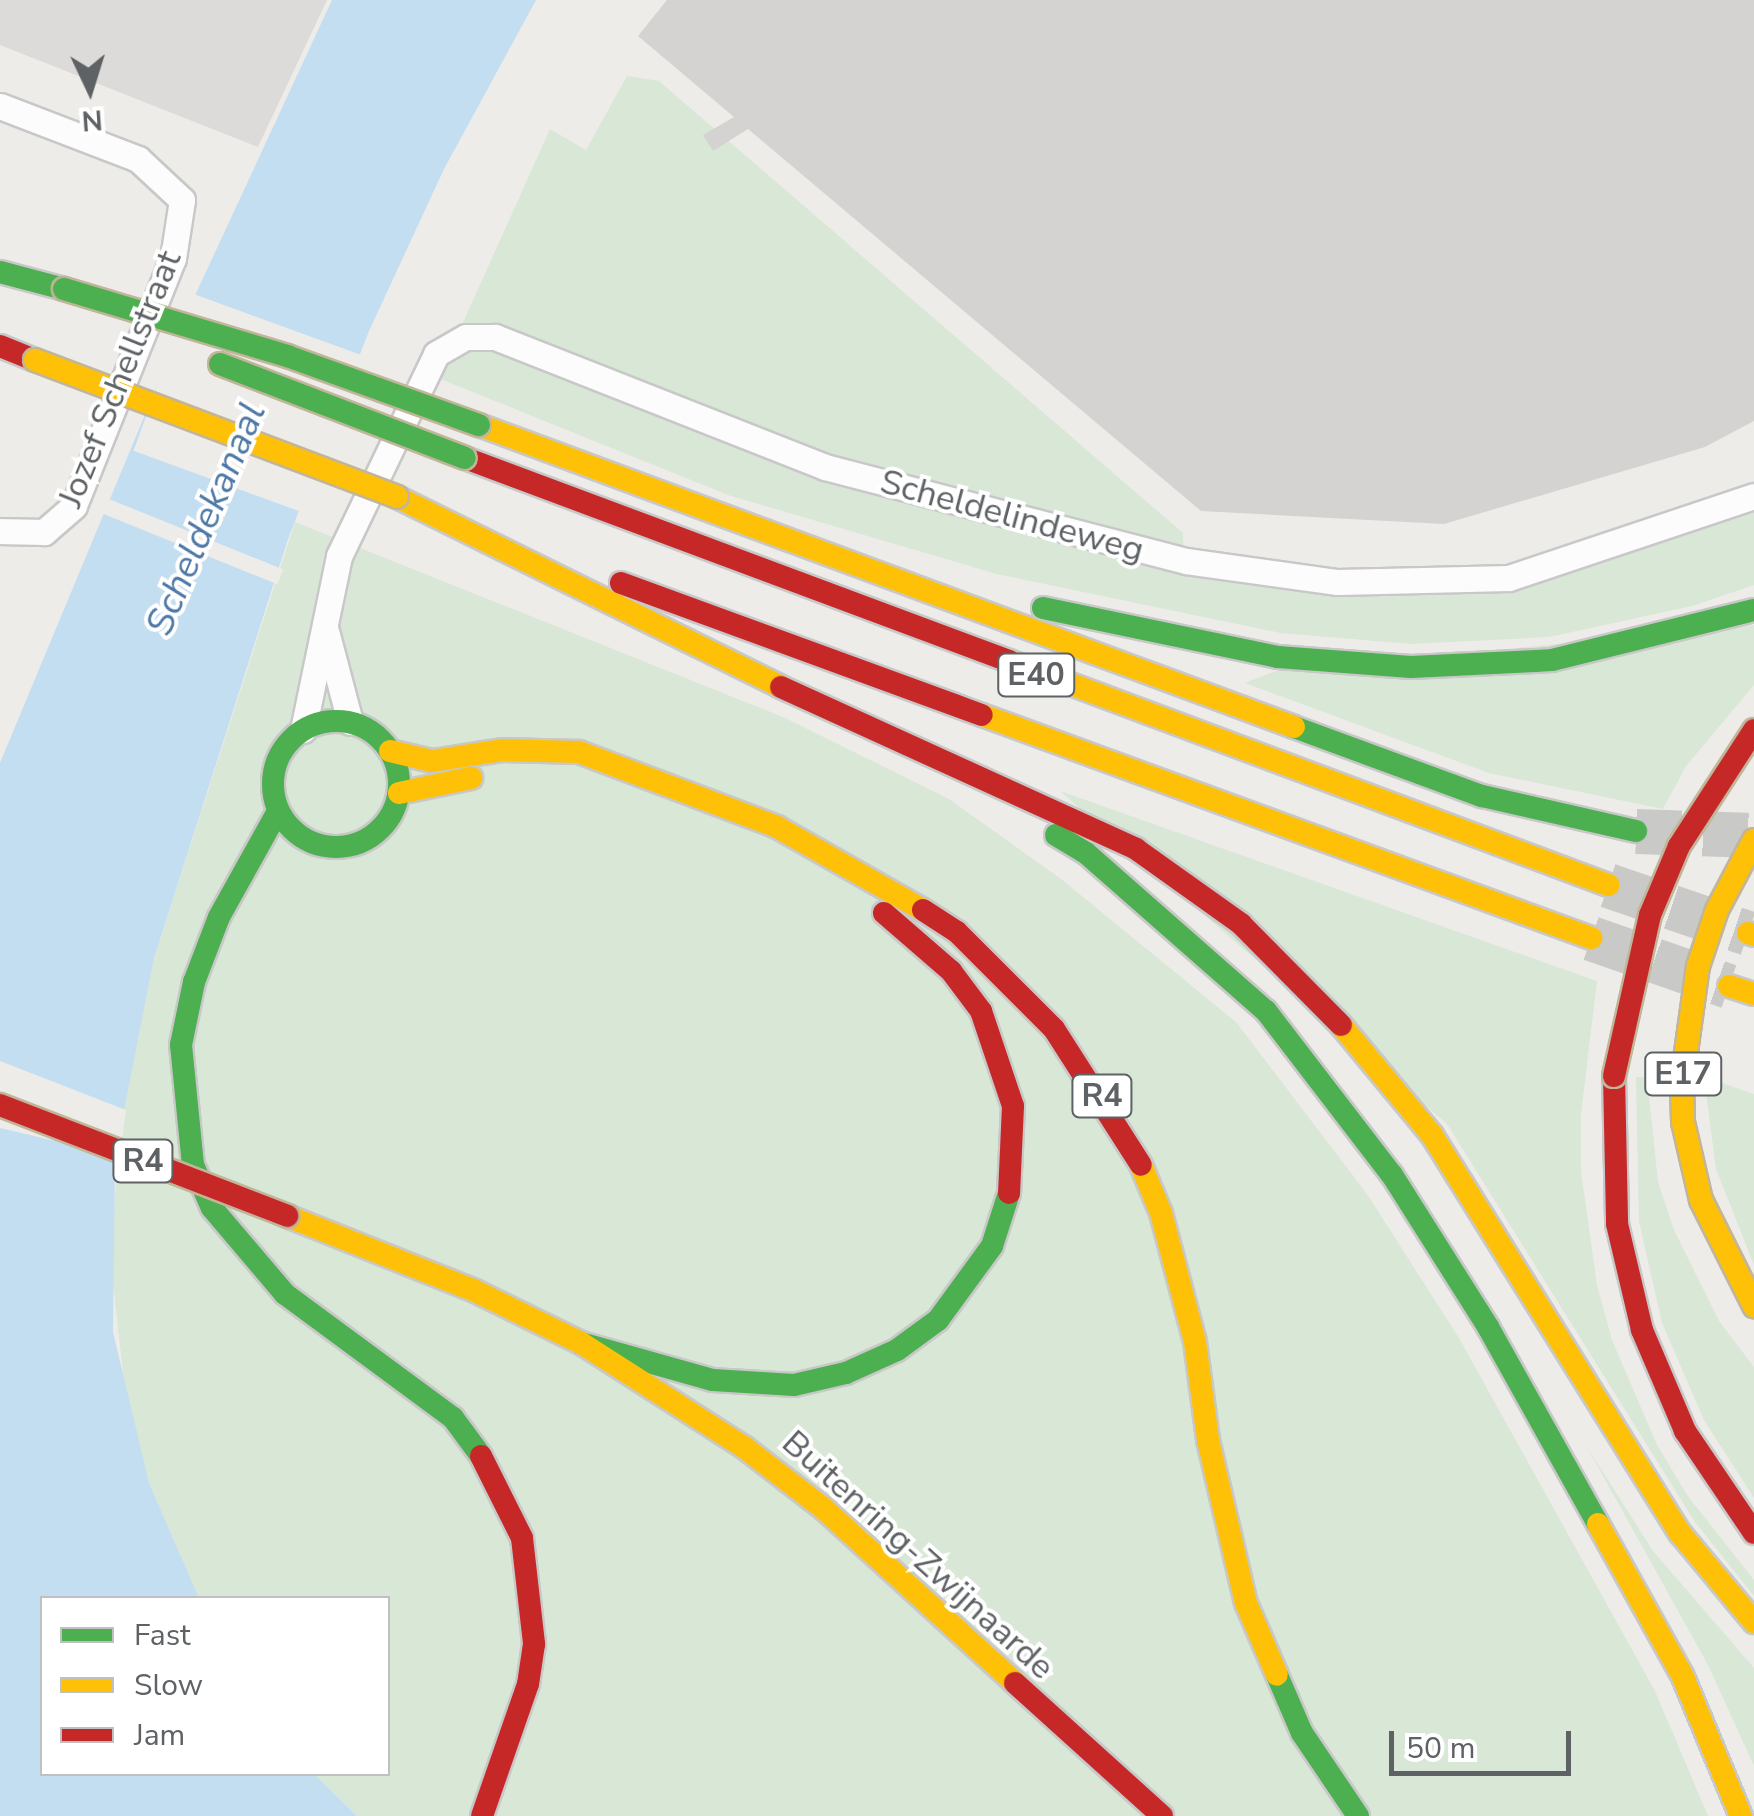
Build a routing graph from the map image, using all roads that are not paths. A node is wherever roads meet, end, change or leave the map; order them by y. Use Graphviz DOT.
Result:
graph roads {
  1 [pos="0,106"];
  2 [pos="0,272"];
  3 [pos="0,280"];
  4 [pos="61,296"];
  5 [pos="0,346"];
  6 [pos="1754,496"];
  7 [pos="720,518"];
  8 [pos="442,519"];
  9 [pos="0,531"];
  10 [pos="1754,610"];
  11 [pos="323,617"];
  12 [pos="350,722"];
  13 [pos="303,730"];
  14 [pos="1754,730"];
  15 [pos="899,742"];
  16 [pos="390,751"];
  17 [pos="399,793"];
  18 [pos="278,811"];
  19 [pos="1636,831"];
  20 [pos="306,840"];
  21 [pos="1754,840"];
  22 [pos="243,880"];
  23 [pos="1608,885"];
  24 [pos="1591,938"];
  25 [pos="1729,986"];
  26 [pos="1754,994"];
  27 [pos="0,1106"];
  28 [pos="1754,1306"];
  29 [pos="581,1343"];
  30 [pos="1754,1533"];
  31 [pos="1754,1622"];
  32 [pos="482,1816"];
  33 [pos="1162,1816"];
  34 [pos="1358,1816"];
  35 [pos="1741,1816"];
  1 -- 9 [label="street, Jozef Schellstraat"];
  2 -- 4 [label="main road"];
  3 -- 4 [label="main road, E40"];
  4 -- 7 [label="main road, bridge"];
  4 -- 23 [label="main road, E40, bridge"];
  5 -- 8 [label="main road, E40, bridge"];
  6 -- 11 [label="street, Scheldelindeweg"];
  7 -- 10 [label="main road"];
  7 -- 19 [label="main road"];
  8 -- 15 [label="main road"];
  8 -- 24 [label="main road, E40"];
  11 -- 12 [label="street"];
  11 -- 13 [label="street, Scheldelindeweg"];
  12 -- 13 [label="main road"];
  12 -- 16 [label="main road"];
  13 -- 18 [label="main road"];
  14 -- 30 [label="main road, bridge"];
  15 -- 31 [label="main road"];
  15 -- 35 [label="main road"];
  16 -- 17 [label="main road"];
  16 -- 34 [label="main road, R4"];
  17 -- 20 [label="main road"];
  17 -- 29 [label="main road, R4"];
  18 -- 20 [label="main road"];
  18 -- 22 [label="main road"];
  20 -- 22 [label="main road"];
  21 -- 28 [label="main road, E17, bridge"];
  22 -- 32 [label="main road"];
  25 -- 26 [label="main road"];
  27 -- 29 [label="main road, Buitenring-Zwijnaarde / R4, bridge"];
  29 -- 33 [label="main road, Buitenring-Zwijnaarde / R4"];
}
